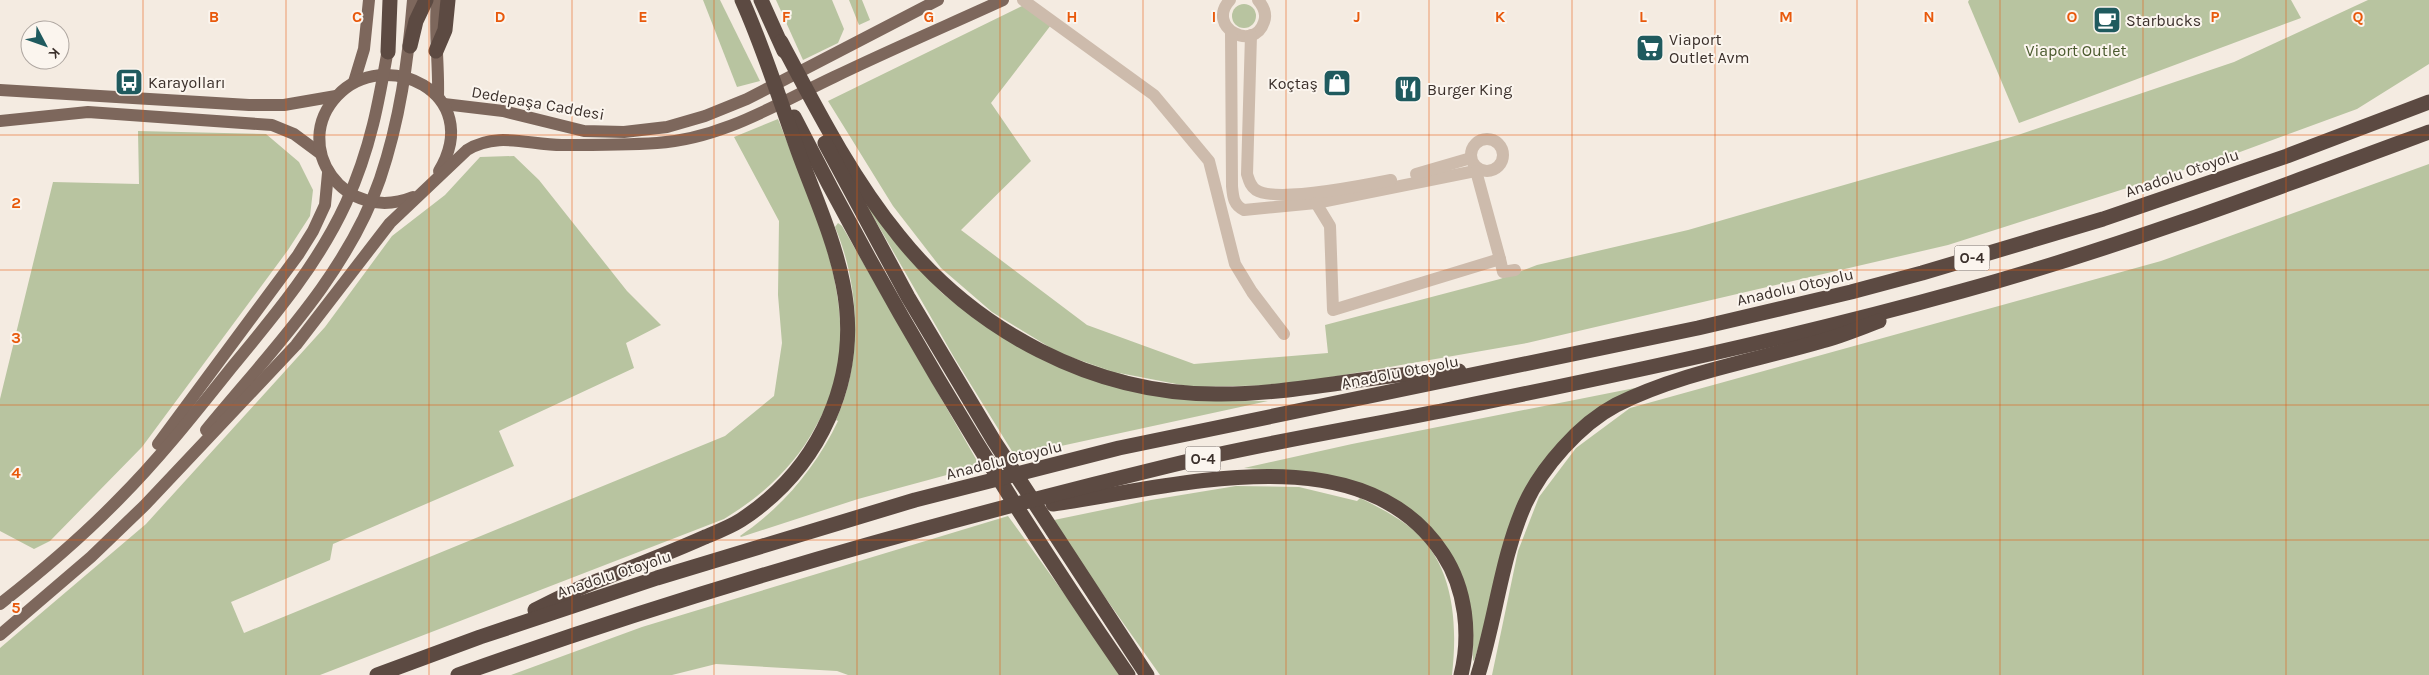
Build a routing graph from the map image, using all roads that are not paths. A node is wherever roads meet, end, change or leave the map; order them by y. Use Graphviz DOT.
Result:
graph roads {
  1 [pos="369,0"];
  2 [pos="390,0"];
  3 [pos="396,0"];
  4 [pos="413,0"];
  5 [pos="426,0"];
  6 [pos="437,0"];
  7 [pos="448,0"];
  8 [pos="742,0"];
  9 [pos="761,0"];
  10 [pos="938,0"];
  11 [pos="1003,0"];
  12 [pos="1023,0"];
  13 [pos="1258,0"];
  14 [pos="1229,1"];
  15 [pos="1232,32"];
  16 [pos="1251,35"];
  17 [pos="781,42"];
  18 [pos="410,46"];
  19 [pos="436,51"];
  20 [pos="388,52"];
  21 [pos="763,55"];
  22 [pos="354,82"];
  23 [pos="0,90"];
  24 [pos="336,96"];
  25 [pos="441,100"];
  26 [pos="2429,102"];
  27 [pos="0,121"];
  28 [pos="2429,132"];
  29 [pos="321,154"];
  30 [pos="1471,158"];
  31 [pos="1478,171"];
  32 [pos="328,173"];
  33 [pos="433,182"];
  34 [pos="1255,189"];
  35 [pos="417,195"];
  36 [pos="1233,197"];
  37 [pos="1316,203"];
  38 [pos="1254,208"];
  39 [pos="1500,259"];
  40 [pos="1516,270"];
  41 [pos="1960,291"];
  42 [pos="1284,334"];
  43 [pos="1502,370"];
  44 [pos="144,506"];
  45 [pos="987,512"];
  46 [pos="88,530"];
  47 [pos="1043,532"];
  48 [pos="91,557"];
  49 [pos="0,602"];
  50 [pos="0,628"];
  51 [pos="0,635"];
  52 [pos="480,637"];
  53 [pos="378,675"];
  54 [pos="458,675"];
  55 [pos="1128,675"];
  56 [pos="1147,675"];
  57 [pos="1461,675"];
  58 [pos="1478,675"];
  1 -- 22 [label="main road"];
  2 -- 20 [label="highway"];
  3 -- 20 [label="main road"];
  4 -- 18 [label="main road"];
  5 -- 18 [label="highway"];
  6 -- 19 [label="main road"];
  7 -- 19 [label="highway"];
  8 -- 21 [label="highway"];
  9 -- 17 [label="highway"];
  10 -- 25 [label="main road, Dedepaşa Caddesi"];
  11 -- 33 [label="main road"];
  12 -- 42 [label="street"];
  13 -- 16 [label="street"];
  14 -- 15 [label="street"];
  15 -- 16 [label="street"];
  15 -- 36 [label="street"];
  16 -- 34 [label="street"];
  17 -- 43 [label="highway"];
  17 -- 47 [label="highway"];
  18 -- 44 [label="main road"];
  19 -- 25 [label="main road"];
  20 -- 46 [label="main road"];
  21 -- 47 [label="highway"];
  21 -- 52 [label="highway"];
  22 -- 24 [label="main road"];
  22 -- 25 [label="main road"];
  23 -- 24 [label="main road"];
  24 -- 29 [label="main road"];
  25 -- 33 [label="main road"];
  26 -- 43 [label="highway, Anadolu Otoyolu / O-4"];
  27 -- 29 [label="main road"];
  28 -- 41 [label="highway, O-4"];
  29 -- 32 [label="main road"];
  30 -- 31 [label="street"];
  30 -- 31 [label="street"];
  30 -- 34 [label="street"];
  31 -- 37 [label="street"];
  31 -- 39 [label="street"];
  32 -- 35 [label="main road"];
  32 -- 46 [label="main road"];
  33 -- 35 [label="main road"];
  34 -- 36 [label="street"];
  34 -- 38 [label="street"];
  35 -- 44 [label="main road"];
  36 -- 38 [label="street"];
  37 -- 38 [label="street"];
  37 -- 39 [label="street"];
  39 -- 40 [label="street"];
  41 -- 45 [label="highway, O-4"];
  41 -- 58 [label="highway"];
  43 -- 52 [label="highway, Anadolu Otoyolu / O-4"];
  44 -- 48 [label="main road"];
  45 -- 54 [label="highway, O-4"];
  45 -- 57 [label="highway"];
  46 -- 49 [label="main road"];
  47 -- 55 [label="highway"];
  47 -- 56 [label="highway"];
  48 -- 50 [label="main road"];
  48 -- 51 [label="main road"];
  52 -- 53 [label="highway, Anadolu Otoyolu / O-4"];
}
